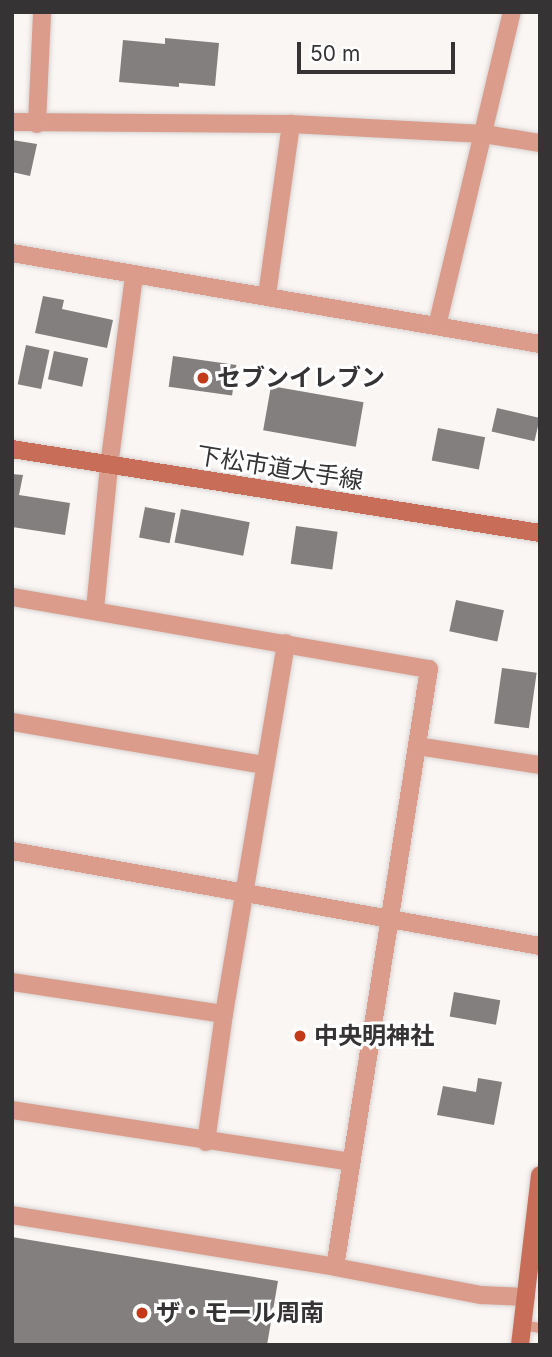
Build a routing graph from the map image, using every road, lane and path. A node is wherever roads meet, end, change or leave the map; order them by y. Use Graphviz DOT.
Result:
graph roads {
  1 [pos="42,12"];
  2 [pos="512,12"];
  3 [pos="12,122"];
  4 [pos="37,124"];
  5 [pos="291,124"];
  6 [pos="484,134"];
  7 [pos="540,143"];
  8 [pos="12,253"];
  9 [pos="134,276"];
  10 [pos="267,295"];
  11 [pos="437,326"];
  12 [pos="540,344"];
  13 [pos="12,449"];
  14 [pos="109,466"];
  15 [pos="540,533"];
  16 [pos="12,597"];
  17 [pos="94,609"];
  18 [pos="286,643"];
  19 [pos="12,722"];
  20 [pos="417,746"];
  21 [pos="264,765"];
  22 [pos="540,765"];
  23 [pos="12,851"];
  24 [pos="246,891"];
  25 [pos="388,918"];
  26 [pos="540,946"];
  27 [pos="12,982"];
  28 [pos="224,1014"];
  29 [pos="12,1110"];
  30 [pos="206,1142"];
  31 [pos="350,1162"];
  32 [pos="540,1175"];
  33 [pos="12,1215"];
  34 [pos="335,1266"];
  35 [pos="526,1297"];
  36 [pos="531,1327"];
  37 [pos="520,1345"];
  1 -- 4 [label="street"];
  2 -- 6 [label="street"];
  3 -- 4 [label="street"];
  4 -- 5 [label="street"];
  5 -- 6 [label="street"];
  5 -- 10 [label="street"];
  6 -- 7 [label="street"];
  6 -- 11 [label="street"];
  8 -- 9 [label="street"];
  9 -- 10 [label="street"];
  9 -- 14 [label="street"];
  10 -- 11 [label="street"];
  11 -- 12 [label="street"];
  13 -- 14 [label="street, 下松市道大手線"];
  14 -- 15 [label="street, 下松市道大手線"];
  14 -- 17 [label="street"];
  16 -- 17 [label="street"];
  17 -- 18 [label="street"];
  18 -- 20 [label="street"];
  18 -- 21 [label="street"];
  19 -- 21 [label="street"];
  20 -- 22 [label="street"];
  20 -- 25 [label="street"];
  21 -- 24 [label="street"];
  23 -- 24 [label="street"];
  24 -- 25 [label="street"];
  24 -- 28 [label="street"];
  25 -- 26 [label="street"];
  25 -- 31 [label="street"];
  27 -- 28 [label="street"];
  28 -- 30 [label="street"];
  29 -- 30 [label="street"];
  30 -- 31 [label="street"];
  31 -- 34 [label="street"];
  32 -- 35 [label="street"];
  33 -- 34 [label="street"];
  34 -- 35 [label="street"];
  35 -- 36 [label="street"];
  36 -- 37 [label="street"];
}
